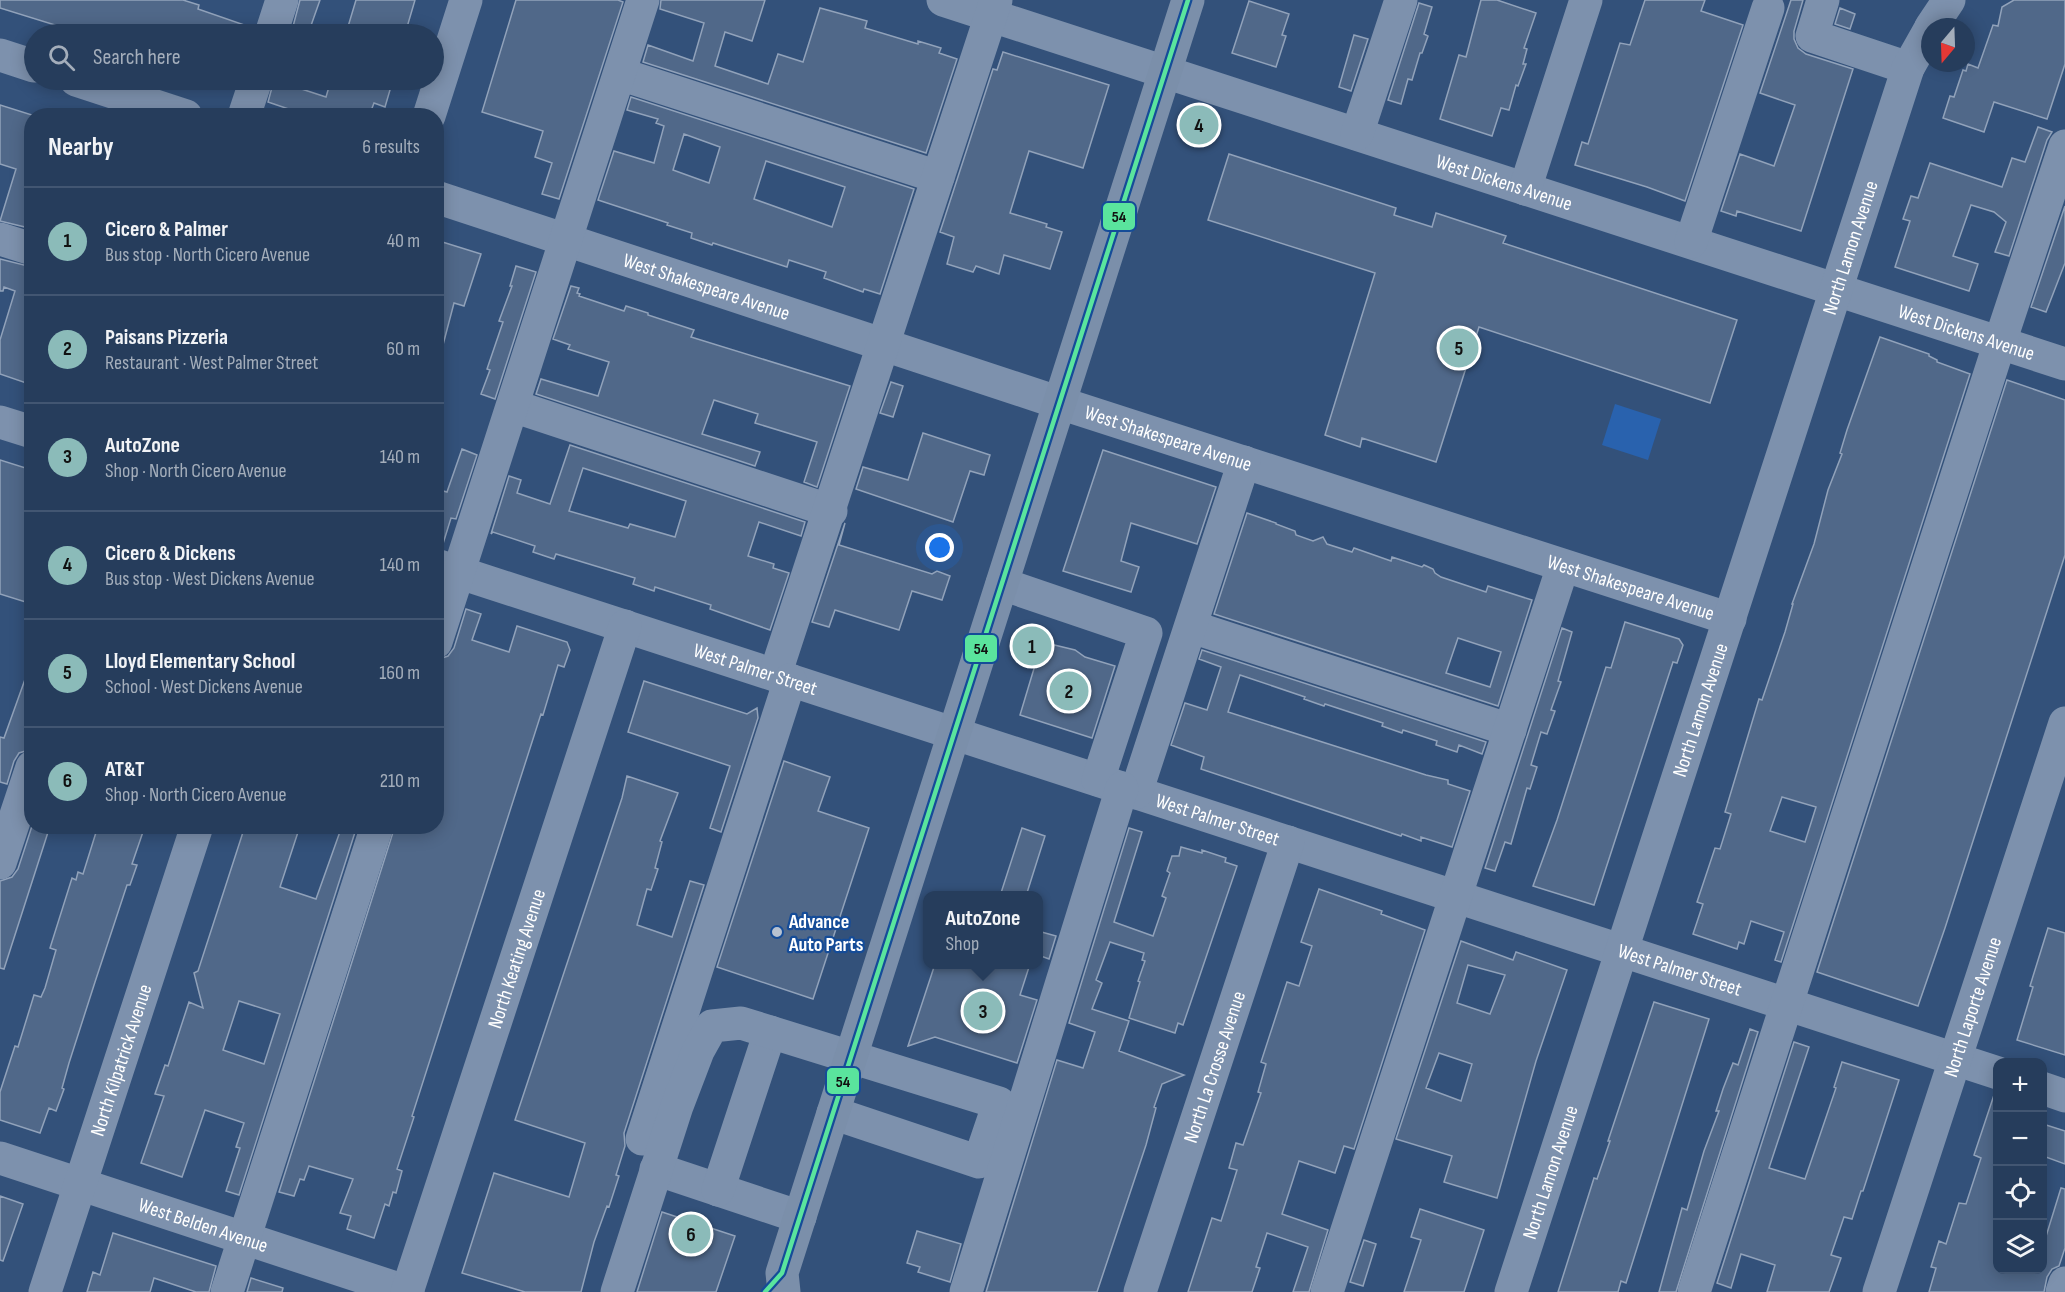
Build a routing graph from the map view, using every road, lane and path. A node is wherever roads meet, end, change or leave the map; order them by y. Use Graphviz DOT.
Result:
graph roads {
  1 [pos="282,0"];
  2 [pos="466,0"];
  3 [pos="644,0"];
  4 [pos="943,0"];
  5 [pos="1188,0"];
  6 [pos="1401,0"];
  7 [pos="1586,0"];
  8 [pos="1823,0"];
  9 [pos="1949,0"];
  10 [pos="993,8"];
  11 [pos="1768,8"];
  12 [pos="1937,18"];
  13 [pos="274,24"];
  14 [pos="1921,45"];
  15 [pos="0,55"];
  16 [pos="24,63"];
  17 [pos="1908,68"];
  18 [pos="444,69"];
  19 [pos="1165,72"];
  20 [pos="620,74"];
  21 [pos="107,90"];
  22 [pos="253,90"];
  23 [pos="437,90"];
  24 [pos="162,108"];
  25 [pos="247,108"];
  26 [pos="432,108"];
  27 [pos="1357,135"];
  28 [pos="2065,147"];
  29 [pos="938,177"];
  30 [pos="1525,189"];
  31 [pos="444,200"];
  32 [pos="0,239"];
  33 [pos="566,240"];
  34 [pos="1691,242"];
  35 [pos="24,246"];
  36 [pos="1837,290"];
  37 [pos="2000,342"];
  38 [pos="884,345"];
  39 [pos="2065,364"];
  40 [pos="1060,403"];
  41 [pos="513,406"];
  42 [pos="0,422"];
  43 [pos="24,430"];
  44 [pos="1244,462"];
  45 [pos="831,511"];
  46 [pos="1563,566"];
  47 [pos="448,568"];
  48 [pos="1002,584"];
  49 [pos="444,593"];
  50 [pos="1730,619"];
  51 [pos="625,626"];
  52 [pos="1192,627"];
  53 [pos="783,677"];
  54 [pos="2065,723"];
  55 [pos="1510,730"];
  56 [pos="954,734"];
  57 [pos="1119,787"];
  58 [pos="24,791"];
  59 [pos="194,834"];
  60 [pos="374,834"];
  61 [pos="1288,843"];
  62 [pos="0,863"];
  63 [pos="1456,897"];
  64 [pos="1622,951"];
  65 [pos="1786,1005"];
  66 [pos="770,1032"];
  67 [pos="850,1058"];
  68 [pos="1955,1059"];
  69 [pos="1993,1071"];
  70 [pos="2047,1089"];
  71 [pos="2065,1095"];
  72 [pos="833,1113"];
  73 [pos="0,1158"];
  74 [pos="656,1169"];
  75 [pos="80,1184"];
  76 [pos="718,1190"];
  77 [pos="800,1217"];
  78 [pos="244,1238"];
  79 [pos="2065,1283"];
  80 [pos="777,1286"];
  81 [pos="45,1292"];
  82 [pos="227,1292"];
  83 [pos="408,1292"];
  84 [pos="592,1292"];
  85 [pos="616,1292"];
  86 [pos="966,1292"];
  87 [pos="1140,1292"];
  88 [pos="1327,1292"];
  89 [pos="1511,1292"];
  90 [pos="1694,1292"];
  91 [pos="1879,1292"];
  92 [pos="2062,1292"];
  1 -- 13 [label="street"];
  2 -- 18 [label="street"];
  3 -- 20 [label="street"];
  4 -- 10 [label="street, West Dickens Avenue"];
  5 -- 19 [label="main road"];
  6 -- 27 [label="street"];
  7 -- 30 [label="street"];
  8 -- 17 [label="street"];
  9 -- 12 [label="street, North Lamon Avenue"];
  10 -- 19 [label="street, West Dickens Avenue"];
  10 -- 29 [label="street"];
  11 -- 34 [label="street"];
  14 -- 17 [label="street, North Lamon Avenue"];
  15 -- 16 [label="street"];
  17 -- 36 [label="street, North Lamon Avenue"];
  19 -- 27 [label="street, West Dickens Avenue"];
  19 -- 40 [label="main road"];
  20 -- 29 [label="street"];
  20 -- 33 [label="street"];
  21 -- 24 [label="street"];
  22 -- 25 [label="street"];
  23 -- 26 [label="street"];
  27 -- 30 [label="street, West Dickens Avenue"];
  28 -- 37 [label="street"];
  29 -- 38 [label="street"];
  30 -- 34 [label="street, West Dickens Avenue"];
  31 -- 33 [label="street, West Shakespeare Avenue"];
  32 -- 35 [label="street"];
  33 -- 38 [label="street, West Shakespeare Avenue"];
  33 -- 41 [label="street"];
  34 -- 36 [label="street, West Dickens Avenue"];
  36 -- 37 [label="street, West Dickens Avenue"];
  36 -- 50 [label="street, North Lamon Avenue"];
  37 -- 39 [label="street, West Dickens Avenue"];
  37 -- 65 [label="street"];
  38 -- 40 [label="street, West Shakespeare Avenue"];
  38 -- 45 [label="street"];
  40 -- 44 [label="street, West Shakespeare Avenue"];
  40 -- 48 [label="main road"];
  41 -- 45 [label="street"];
  41 -- 47 [label="street"];
  42 -- 43 [label="street"];
  44 -- 46 [label="street, West Shakespeare Avenue"];
  44 -- 52 [label="street"];
  45 -- 53 [label="street"];
  46 -- 50 [label="street, West Shakespeare Avenue"];
  46 -- 55 [label="street"];
  47 -- 49 [label="street"];
  47 -- 51 [label="street, West Palmer Street"];
  48 -- 56 [label="main road"];
  48 -- 57 [label="street"];
  50 -- 64 [label="street, North Lamon Avenue"];
  51 -- 53 [label="street, West Palmer Street"];
  51 -- 83 [label="street, North Keating Avenue"];
  52 -- 55 [label="street"];
  52 -- 57 [label="street"];
  53 -- 56 [label="street, West Palmer Street"];
  53 -- 84 [label="street"];
  54 -- 68 [label="street, North Laporte Avenue"];
  55 -- 63 [label="street"];
  56 -- 57 [label="street, West Palmer Street"];
  56 -- 67 [label="main road"];
  57 -- 61 [label="street, West Palmer Street"];
  57 -- 86 [label="street"];
  58 -- 62 [label="street"];
  59 -- 75 [label="street, North Kilpatrick Avenue"];
  60 -- 78 [label="street"];
  61 -- 63 [label="street, West Palmer Street"];
  61 -- 87 [label="street, North La Crosse Avenue"];
  63 -- 64 [label="street, West Palmer Street"];
  63 -- 88 [label="street"];
  64 -- 65 [label="street, West Palmer Street"];
  64 -- 89 [label="street, North Lamon Avenue"];
  65 -- 68 [label="street, West Palmer Street"];
  65 -- 90 [label="street"];
  66 -- 67 [label="street"];
  66 -- 74 [label="street"];
  66 -- 76 [label="street"];
  67 -- 72 [label="main road"];
  67 -- 72 [label="street"];
  68 -- 69 [label="street, West Palmer Street"];
  68 -- 91 [label="street, North Laporte Avenue"];
  70 -- 71 [label="street"];
  72 -- 77 [label="main road"];
  73 -- 75 [label="street, West Belden Avenue"];
  74 -- 76 [label="street"];
  74 -- 85 [label="street"];
  75 -- 78 [label="street, West Belden Avenue"];
  75 -- 81 [label="street, North Kilpatrick Avenue"];
  76 -- 77 [label="street"];
  77 -- 80 [label="main road"];
  78 -- 82 [label="street"];
  78 -- 83 [label="street, West Belden Avenue"];
  79 -- 92 [label="street"];
}
